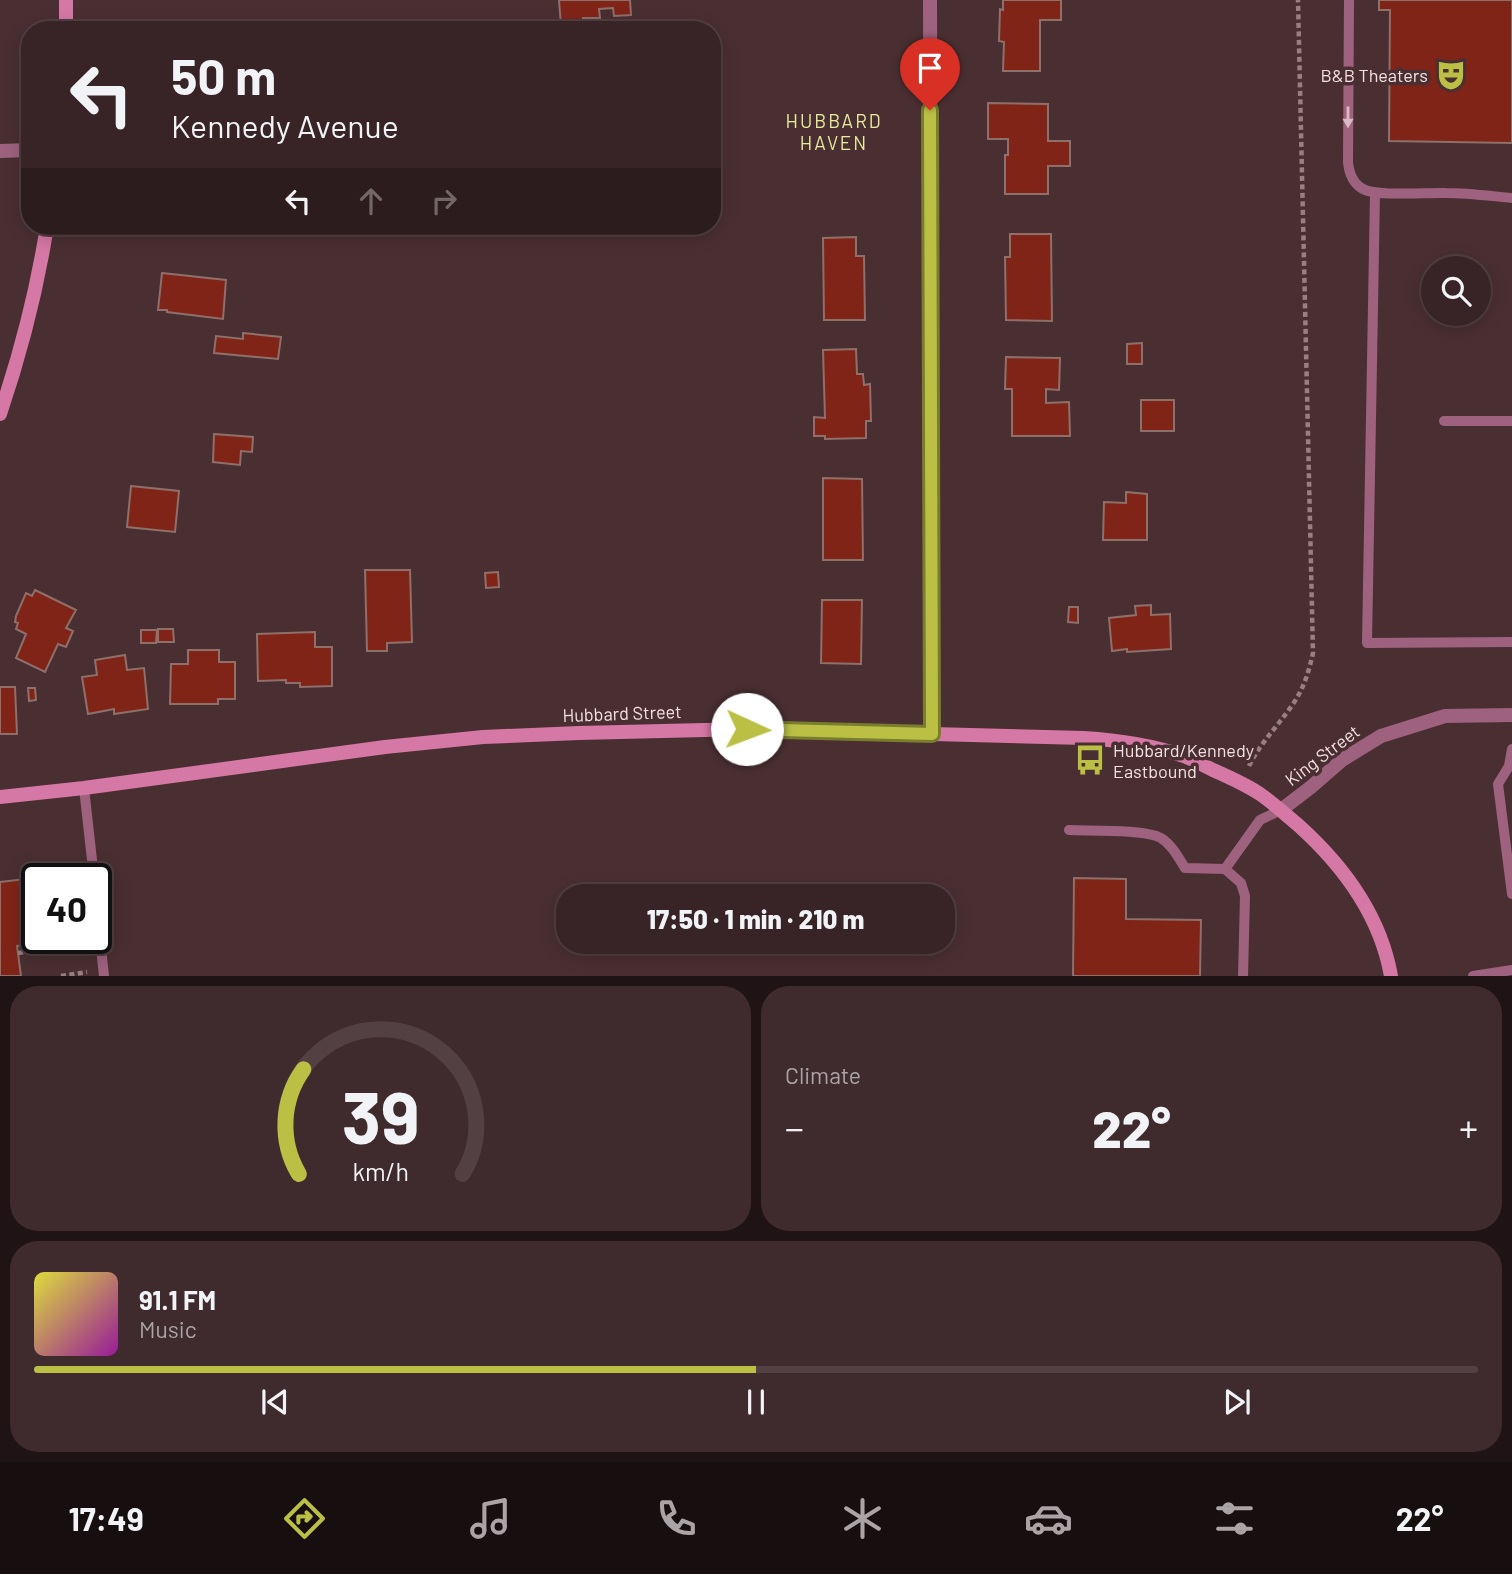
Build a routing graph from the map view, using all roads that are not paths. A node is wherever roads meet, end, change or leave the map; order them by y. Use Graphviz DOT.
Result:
graph roads {
  1 [pos="66,0"];
  2 [pos="930,0"];
  3 [pos="1349,0"];
  4 [pos="65,21"];
  5 [pos="0,150"];
  6 [pos="21,150"];
  7 [pos="1375,193"];
  8 [pos="1512,198"];
  9 [pos="46,235"];
  10 [pos="0,414"];
  11 [pos="1444,421"];
  12 [pos="1512,421"];
  13 [pos="1512,642"];
  14 [pos="1512,715"];
  15 [pos="932,734"];
  16 [pos="1512,749"];
  17 [pos="84,788"];
  18 [pos="0,797"];
  19 [pos="1280,810"];
  20 [pos="1069,830"];
  21 [pos="92,863"];
  22 [pos="1225,869"];
  23 [pos="1512,894"];
  24 [pos="102,954"];
  25 [pos="1512,970"];
  26 [pos="104,973"];
  27 [pos="1243,975"];
  28 [pos="1391,975"];
  29 [pos="1473,975"];
  1 -- 4 [label="street"];
  2 -- 15 [label="street"];
  3 -- 7 [label="lane, one-way"];
  5 -- 6 [label="street"];
  7 -- 8 [label="lane"];
  7 -- 13 [label="lane"];
  9 -- 10 [label="street"];
  11 -- 12 [label="lane"];
  14 -- 19 [label="street, King Street"];
  15 -- 17 [label="street, Hubbard Street"];
  15 -- 19 [label="street, Hubbard Street"];
  16 -- 23 [label="lane"];
  17 -- 18 [label="street, Hubbard Street"];
  17 -- 21 [label="lane"];
  19 -- 22 [label="lane"];
  19 -- 28 [label="street, Hubbard Street"];
  20 -- 22 [label="lane"];
  22 -- 27 [label="lane"];
  24 -- 26 [label="lane"];
  25 -- 29 [label="lane"];
}
